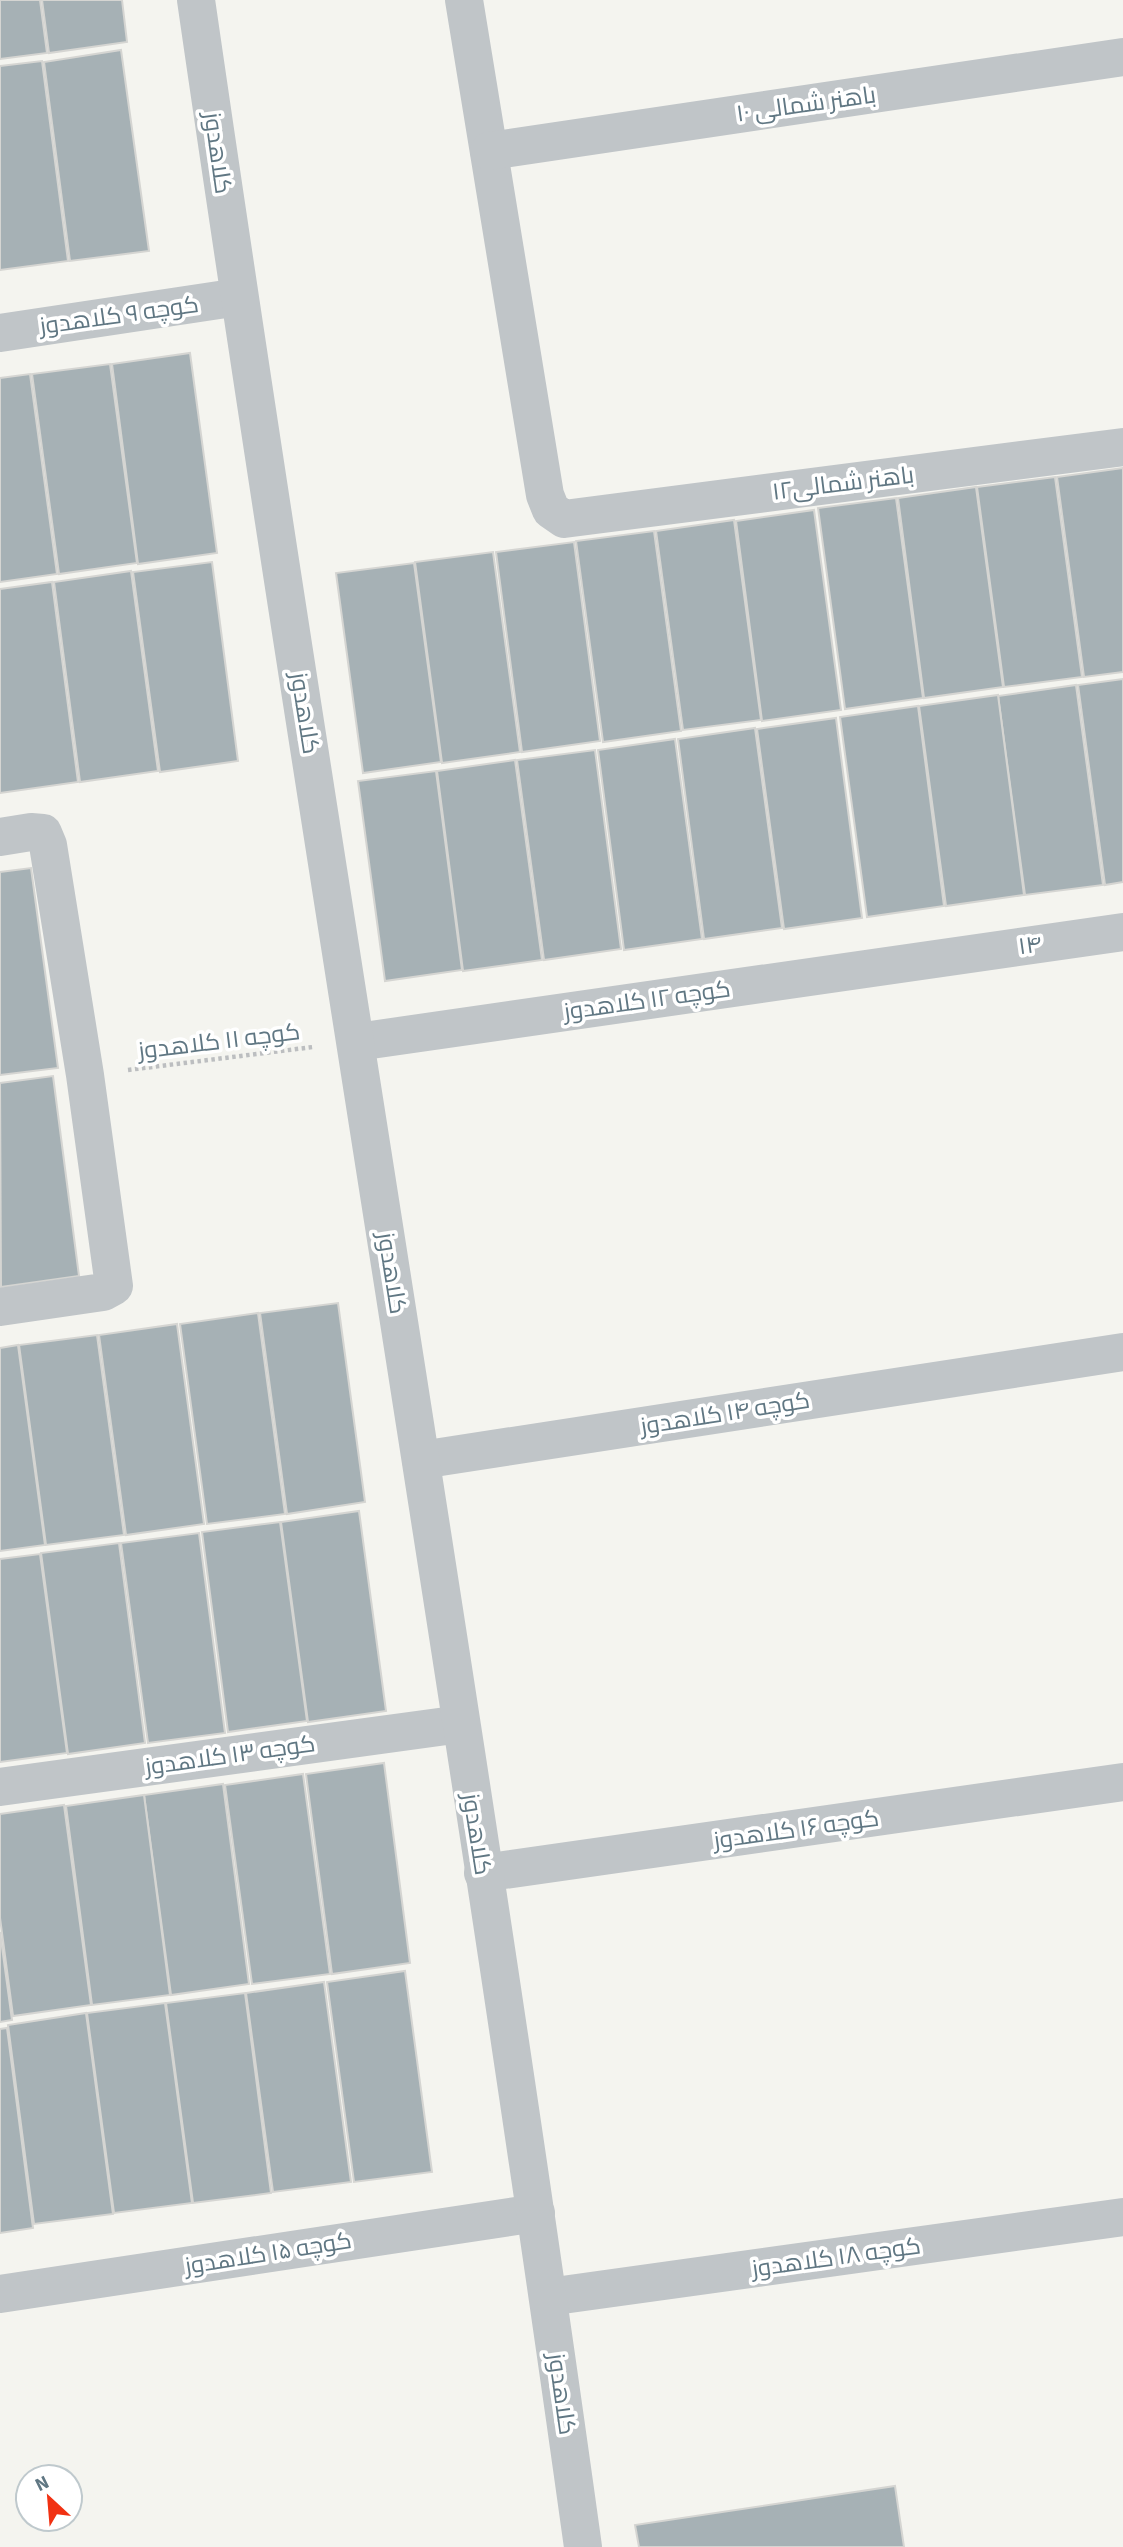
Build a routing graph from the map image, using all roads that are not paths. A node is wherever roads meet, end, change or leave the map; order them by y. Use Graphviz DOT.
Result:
graph roads {
  1 [pos="196,0"];
  2 [pos="464,0"];
  3 [pos="1123,57"];
  4 [pos="489,151"];
  5 [pos="239,298"];
  6 [pos="0,333"];
  7 [pos="1123,447"];
  8 [pos="0,837"];
  9 [pos="1123,932"];
  10 [pos="938,958"];
  11 [pos="357,1042"];
  12 [pos="0,1307"];
  13 [pos="1123,1352"];
  14 [pos="421,1460"];
  15 [pos="461,1724"];
  16 [pos="1116,1783"];
  17 [pos="0,1787"];
  18 [pos="483,1873"];
  19 [pos="536,2213"];
  20 [pos="1123,2217"];
  21 [pos="0,2294"];
  22 [pos="548,2297"];
  23 [pos="583,2547"];
  1 -- 5 [label="street, کلاهدوز"];
  2 -- 4 [label="street"];
  3 -- 4 [label="street, ۱۰ باهنر شمالی"];
  4 -- 7 [label="street, باهنر شمالی۱۲"];
  5 -- 6 [label="street, کوچه ۹ کلاهدوز"];
  5 -- 11 [label="street, کلاهدوز"];
  8 -- 12 [label="street"];
  9 -- 10 [label="street, ۱۴"];
  10 -- 11 [label="street, کوچه ۱۲ کلاهدوز"];
  11 -- 14 [label="street, کلاهدوز"];
  13 -- 14 [label="street, کوچه ۱۴ کلاهدوز"];
  14 -- 15 [label="street, کلاهدوز"];
  15 -- 17 [label="street, کوچه ۱۳ کلاهدوز"];
  15 -- 18 [label="street, کلاهدوز"];
  16 -- 18 [label="street, کوچه ۱۶ کلاهدوز"];
  18 -- 19 [label="street, کلاهدوز"];
  19 -- 21 [label="street, کوچه ۱۵ کلاهدوز"];
  19 -- 22 [label="street, کلاهدوز"];
  20 -- 22 [label="street, کوچه ۱۸ کلاهدوز"];
  22 -- 23 [label="street, کلاهدوز"];
}
